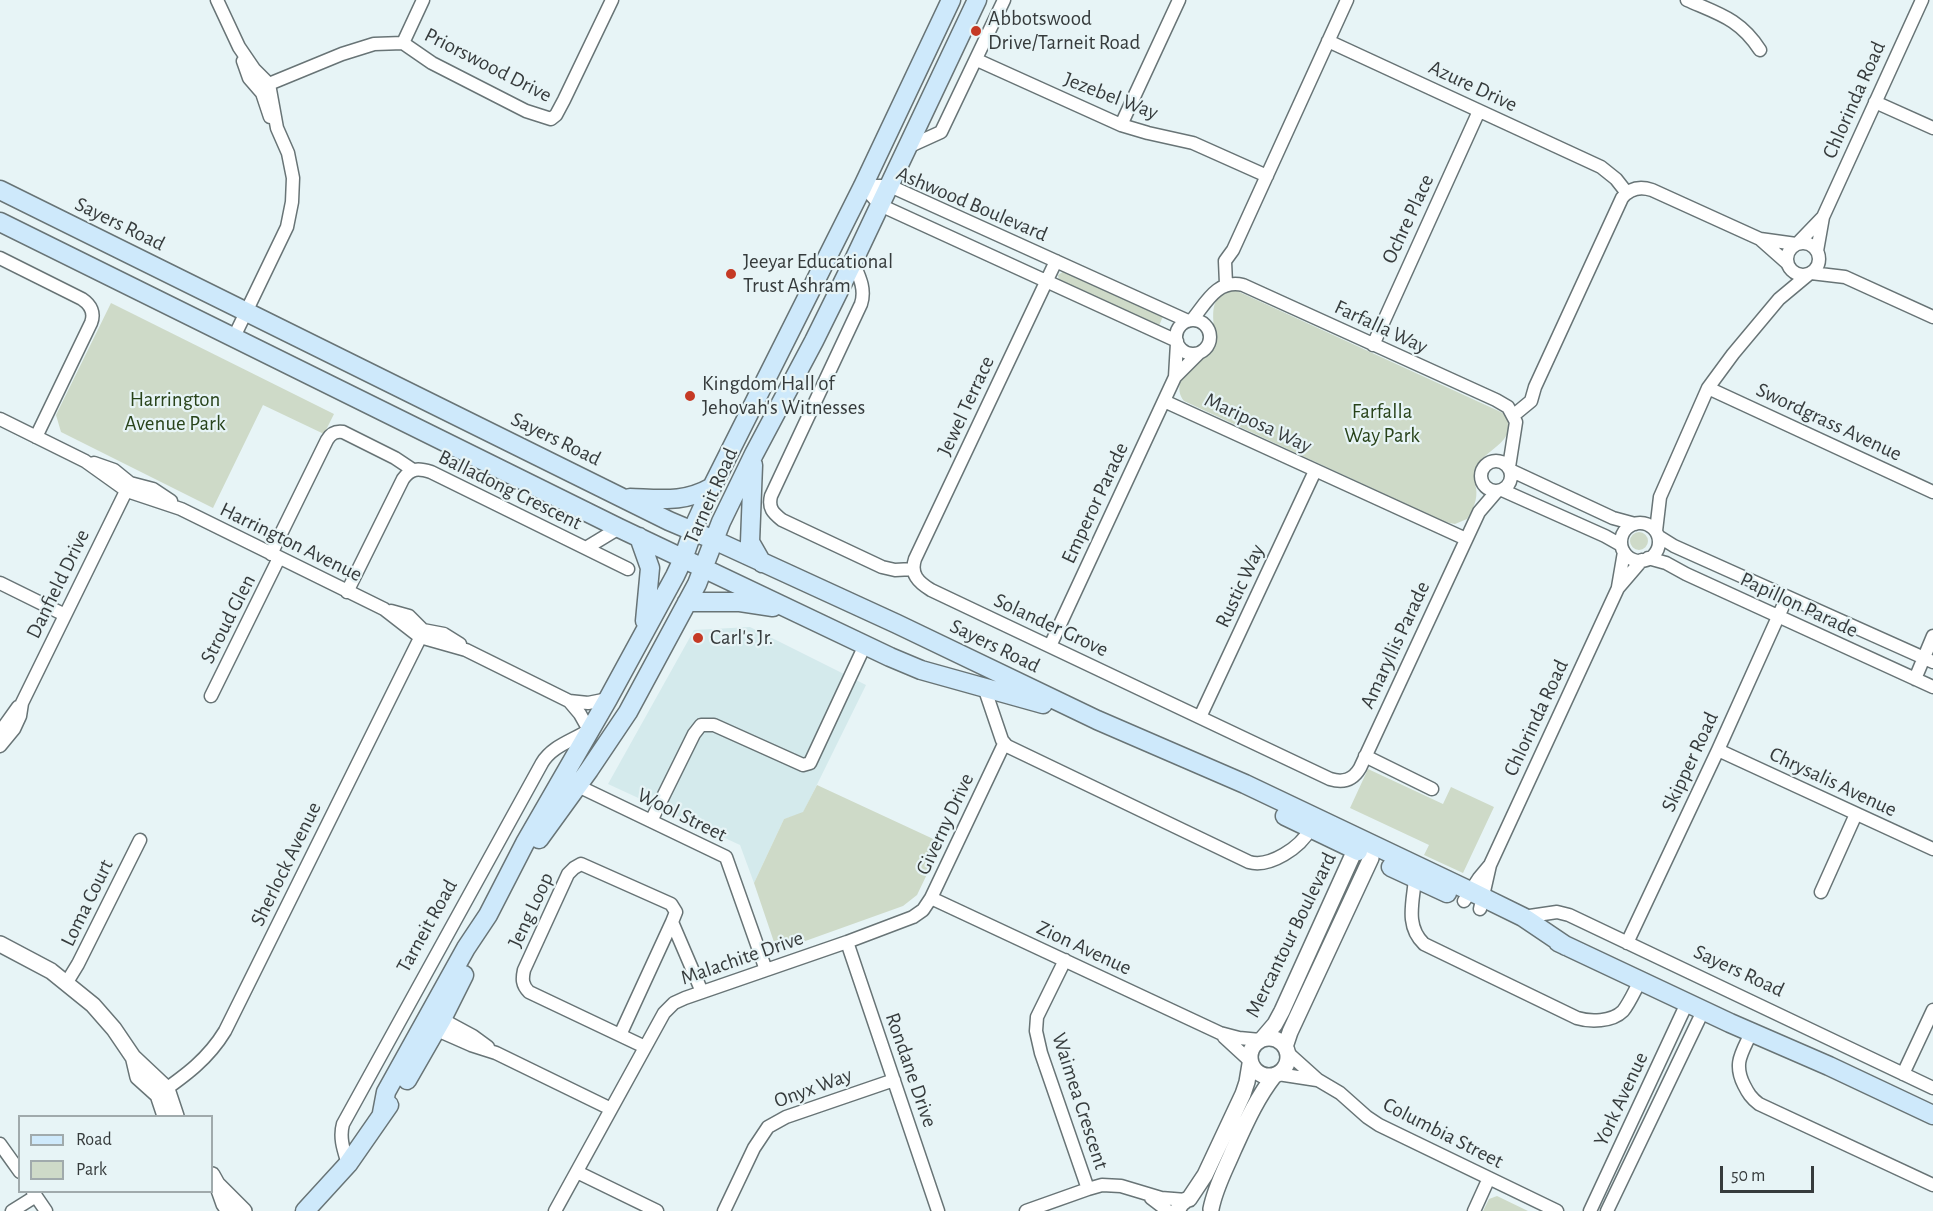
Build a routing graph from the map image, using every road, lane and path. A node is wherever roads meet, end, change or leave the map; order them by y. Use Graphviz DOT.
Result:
graph roads {
  1 [pos="217,0"];
  2 [pos="423,0"];
  3 [pos="612,0"];
  4 [pos="951,0"];
  5 [pos="977,0"];
  6 [pos="1005,0"];
  7 [pos="1179,0"];
  8 [pos="1347,0"];
  9 [pos="1687,0"];
  10 [pos="1922,0"];
  11 [pos="1328,41"];
  12 [pos="403,43"];
  13 [pos="1760,50"];
  14 [pos="976,60"];
  15 [pos="267,90"];
  16 [pos="1875,102"];
  17 [pos="1479,111"];
  18 [pos="1121,125"];
  19 [pos="1933,128"];
  20 [pos="908,147"];
  21 [pos="1267,176"];
  22 [pos="863,186"];
  23 [pos="890,186"];
  24 [pos="0,190"];
  25 [pos="1630,191"];
  26 [pos="880,206"];
  27 [pos="1823,217"];
  28 [pos="0,222"];
  29 [pos="1760,239"];
  30 [pos="1797,244"];
  31 [pos="1818,252"];
  32 [pos="0,258"];
  33 [pos="1056,261"];
  34 [pos="853,262"];
  35 [pos="1788,264"];
  36 [pos="1810,274"];
  37 [pos="1845,277"];
  38 [pos="1046,282"];
  39 [pos="1231,284"];
  40 [pos="1212,296"];
  41 [pos="1779,299"];
  42 [pos="246,312"];
  43 [pos="1933,317"];
  44 [pos="1190,320"];
  45 [pos="1210,333"];
  46 [pos="234,337"];
  47 [pos="1177,342"];
  48 [pos="1372,345"];
  49 [pos="1199,353"];
  50 [pos="1175,377"];
  51 [pos="1708,388"];
  52 [pos="1164,401"];
  53 [pos="1511,412"];
  54 [pos="0,419"];
  55 [pos="36,437"];
  56 [pos="1512,439"];
  57 [pos="753,454"];
  58 [pos="1491,461"];
  59 [pos="1509,469"];
  60 [pos="413,470"];
  61 [pos="1315,471"];
  62 [pos="1481,482"];
  63 [pos="128,487"];
  64 [pos="712,487"];
  65 [pos="1500,491"];
  66 [pos="1933,492"];
  67 [pos="622,497"];
  68 [pos="1660,497"];
  69 [pos="1479,512"];
  70 [pos="1637,523"];
  71 [pos="619,528"];
  72 [pos="692,532"];
  73 [pos="1657,534"];
  74 [pos="639,537"];
  75 [pos="1466,539"];
  76 [pos="714,540"];
  77 [pos="586,548"];
  78 [pos="1623,548"];
  79 [pos="275,556"];
  80 [pos="683,559"];
  81 [pos="1645,559"];
  82 [pos="762,563"];
  83 [pos="704,568"];
  84 [pos="627,569"];
  85 [pos="913,569"];
  86 [pos="0,583"];
  87 [pos="1618,588"];
  88 [pos="347,591"];
  89 [pos="1787,597"];
  90 [pos="687,602"];
  91 [pos="789,609"];
  92 [pos="65,615"];
  93 [pos="1778,617"];
  94 [pos="645,629"];
  95 [pos="422,633"];
  96 [pos="1933,636"];
  97 [pos="865,645"];
  98 [pos="1050,646"];
  99 [pos="1928,660"];
  100 [pos="1915,679"];
  101 [pos="984,687"];
  102 [pos="1933,687"];
  103 [pos="211,696"];
  104 [pos="608,699"];
  105 [pos="569,701"];
  106 [pos="22,703"];
  107 [pos="1200,717"];
  108 [pos="1097,720"];
  109 [pos="589,730"];
  110 [pos="0,732"];
  111 [pos="1004,744"];
  112 [pos="0,746"];
  113 [pos="1718,750"];
  114 [pos="1365,756"];
  115 [pos="1335,780"];
  116 [pos="578,786"];
  117 [pos="1432,789"];
  118 [pos="1856,814"];
  119 [pos="651,821"];
  120 [pos="1313,824"];
  121 [pos="140,840"];
  122 [pos="1933,849"];
  123 [pos="1365,850"];
  124 [pos="1415,879"];
  125 [pos="1821,892"];
  126 [pos="500,893"];
  127 [pos="931,898"];
  128 [pos="1475,899"];
  129 [pos="913,917"];
  130 [pos="1522,917"];
  131 [pos="672,922"];
  132 [pos="847,942"];
  133 [pos="1627,943"];
  134 [pos="0,944"];
  135 [pos="1566,946"];
  136 [pos="1065,960"];
  137 [pos="766,970"];
  138 [pos="1640,981"];
  139 [pos="66,982"];
  140 [pos="702,992"];
  141 [pos="1695,1007"];
  142 [pos="1933,1010"];
  143 [pos="433,1021"];
  144 [pos="1220,1033"];
  145 [pos="1751,1033"];
  146 [pos="620,1035"];
  147 [pos="1262,1039"];
  148 [pos="645,1047"];
  149 [pos="1286,1050"];
  150 [pos="1250,1062"];
  151 [pos="1903,1074"];
  152 [pos="1276,1075"];
  153 [pos="894,1080"];
  154 [pos="1318,1080"];
  155 [pos="1933,1088"];
  156 [pos="163,1092"];
  157 [pos="611,1109"];
  158 [pos="165,1115"];
  159 [pos="175,1115"];
  160 [pos="1933,1115"];
  161 [pos="0,1144"];
  162 [pos="348,1164"];
  163 [pos="18,1169"];
  164 [pos="577,1172"];
  165 [pos="1489,1178"];
  166 [pos="214,1180"];
  167 [pos="1933,1185"];
  168 [pos="1088,1189"];
  169 [pos="34,1194"];
  170 [pos="1148,1195"];
  171 [pos="1184,1204"];
  172 [pos="1212,1210"];
  173 [pos="12,1211"];
  174 [pos="46,1211"];
  175 [pos="228,1211"];
  176 [pos="244,1211"];
  177 [pos="305,1211"];
  178 [pos="555,1211"];
  179 [pos="657,1211"];
  180 [pos="724,1211"];
  181 [pos="938,1211"];
  182 [pos="1026,1211"];
  183 [pos="1168,1211"];
  184 [pos="1474,1211"];
  185 [pos="1557,1211"];
  186 [pos="1590,1211"];
  187 [pos="1607,1211"];
  1 -- 15 [label="street"];
  2 -- 12 [label="street"];
  3 -- 12 [label="street, Priorswood Drive"];
  4 -- 22 [label="main road, Tarneit Road"];
  5 -- 20 [label="main road, Tarneit Road"];
  6 -- 14 [label="street"];
  7 -- 18 [label="street"];
  8 -- 11 [label="street"];
  9 -- 13 [label="street"];
  10 -- 16 [label="street, Chlorinda Road"];
  11 -- 17 [label="street, Azure Drive"];
  11 -- 21 [label="street"];
  12 -- 15 [label="street, Priorswood Drive"];
  14 -- 18 [label="street, Jezebel Way"];
  14 -- 20 [label="street"];
  15 -- 42 [label="street"];
  16 -- 19 [label="street"];
  16 -- 27 [label="street, Chlorinda Road"];
  17 -- 25 [label="street, Azure Drive"];
  17 -- 48 [label="street, Ochre Place"];
  18 -- 21 [label="street, Jezebel Way"];
  20 -- 23 [label="main road, Tarneit Road"];
  21 -- 39 [label="street"];
  22 -- 23 [label="street, Ashwood Boulevard"];
  22 -- 26 [label="street, Ashwood Boulevard"];
  22 -- 64 [label="main road, Tarneit Road"];
  23 -- 26 [label="main road, Tarneit Road"];
  23 -- 33 [label="street, Ashwood Boulevard"];
  24 -- 42 [label="main road, Sayers Road"];
  25 -- 29 [label="street"];
  25 -- 53 [label="street"];
  26 -- 34 [label="main road, Tarneit Road"];
  26 -- 38 [label="street, Ashwood Boulevard"];
  27 -- 30 [label="street, Chlorinda Road"];
  27 -- 31 [label="street, Chlorinda Road"];
  28 -- 46 [label="main road, Sayers Road"];
  29 -- 30 [label="street"];
  29 -- 35 [label="street"];
  30 -- 31 [label="street"];
  30 -- 35 [label="street"];
  31 -- 36 [label="street"];
  31 -- 37 [label="street"];
  32 -- 55 [label="street"];
  33 -- 38 [label="street, Jewel Terrace"];
  33 -- 44 [label="street, Ashwood Boulevard"];
  34 -- 57 [label="main road, Tarneit Road"];
  34 -- 85 [label="street"];
  35 -- 36 [label="street"];
  35 -- 41 [label="street"];
  36 -- 37 [label="street"];
  36 -- 41 [label="street"];
  37 -- 43 [label="street"];
  38 -- 47 [label="street, Ashwood Boulevard"];
  38 -- 85 [label="street, Jewel Terrace"];
  39 -- 40 [label="street"];
  39 -- 48 [label="street, Farfalla Way"];
  40 -- 44 [label="street"];
  40 -- 45 [label="street"];
  41 -- 51 [label="street"];
  42 -- 46 [label="street"];
  42 -- 67 [label="main road, Sayers Road"];
  44 -- 45 [label="street"];
  44 -- 47 [label="street"];
  45 -- 49 [label="street"];
  46 -- 71 [label="main road, Sayers Road"];
  47 -- 49 [label="street"];
  47 -- 50 [label="street, Emperor Parade"];
  48 -- 53 [label="street, Farfalla Way"];
  49 -- 50 [label="street, Emperor Parade"];
  50 -- 52 [label="street, Emperor Parade"];
  51 -- 66 [label="street, Swordgrass Avenue"];
  51 -- 68 [label="street"];
  52 -- 61 [label="street, Mariposa Way"];
  52 -- 98 [label="street, Emperor Parade"];
  53 -- 56 [label="street"];
  54 -- 55 [label="street, Harrington Avenue"];
  55 -- 63 [label="street, Harrington Avenue"];
  56 -- 58 [label="street"];
  56 -- 59 [label="street"];
  57 -- 76 [label="main road, Tarneit Road"];
  57 -- 82 [label="main road"];
  58 -- 59 [label="street"];
  58 -- 62 [label="street"];
  59 -- 65 [label="street"];
  59 -- 70 [label="street"];
  60 -- 77 [label="street, Balladong Crescent"];
  60 -- 79 [label="street, Stroud Glen"];
  60 -- 88 [label="street, Balladong Crescent"];
  61 -- 75 [label="street, Mariposa Way"];
  61 -- 107 [label="street, Rustic Way"];
  62 -- 65 [label="street"];
  62 -- 69 [label="street, Amaryllis Parade"];
  63 -- 79 [label="street, Harrington Avenue"];
  63 -- 92 [label="street, Danfield Drive"];
  64 -- 67 [label="main road"];
  64 -- 72 [label="main road, Tarneit Road"];
  65 -- 69 [label="street, Amaryllis Parade"];
  65 -- 78 [label="street"];
  67 -- 72 [label="main road, Sayers Road"];
  68 -- 70 [label="street"];
  68 -- 73 [label="street"];
  69 -- 75 [label="street, Amaryllis Parade"];
  70 -- 73 [label="street"];
  70 -- 78 [label="street"];
  71 -- 74 [label="main road, Sayers Road"];
  71 -- 77 [label="street, Balladong Crescent"];
  72 -- 76 [label="main road, Sayers Road"];
  72 -- 80 [label="main road, Tarneit Road"];
  73 -- 81 [label="street"];
  73 -- 89 [label="street, Papillon Parade"];
  74 -- 80 [label="main road, Sayers Road"];
  74 -- 94 [label="main road"];
  75 -- 114 [label="street, Amaryllis Parade"];
  76 -- 82 [label="main road, Sayers Road"];
  76 -- 83 [label="main road, Tarneit Road"];
  77 -- 84 [label="street, Balladong Crescent"];
  78 -- 81 [label="street"];
  78 -- 87 [label="street, Chlorinda Road"];
  79 -- 88 [label="street, Harrington Avenue"];
  79 -- 103 [label="street, Stroud Glen"];
  80 -- 83 [label="main road, Sayers Road"];
  80 -- 94 [label="main road, Tarneit Road"];
  81 -- 87 [label="street, Chlorinda Road"];
  81 -- 93 [label="street, Papillon Parade"];
  82 -- 108 [label="main road, Sayers Road"];
  83 -- 90 [label="main road, Tarneit Road"];
  83 -- 91 [label="main road, Sayers Road"];
  85 -- 98 [label="street, Solander Grove"];
  86 -- 92 [label="street"];
  87 -- 128 [label="street, Chlorinda Road"];
  88 -- 95 [label="street, Harrington Avenue"];
  89 -- 93 [label="street, Skipper Road"];
  89 -- 99 [label="street, Papillon Parade"];
  90 -- 91 [label="main road"];
  90 -- 116 [label="main road, Tarneit Road"];
  91 -- 97 [label="main road, Sayers Road"];
  92 -- 106 [label="street, Danfield Drive"];
  93 -- 100 [label="street, Papillon Parade"];
  93 -- 113 [label="street, Skipper Road"];
  94 -- 104 [label="main road, Tarneit Road"];
  95 -- 105 [label="street, Harrington Avenue"];
  95 -- 156 [label="street, Sherlock Avenue"];
  96 -- 99 [label="street"];
  97 -- 101 [label="main road, Sayers Road"];
  97 -- 119 [label="street"];
  98 -- 107 [label="street, Solander Grove"];
  99 -- 100 [label="street"];
  100 -- 102 [label="street, Papillon Parade"];
  101 -- 108 [label="main road, Sayers Road"];
  101 -- 111 [label="street"];
  104 -- 105 [label="street, Harrington Avenue"];
  104 -- 109 [label="main road, Tarneit Road"];
  105 -- 109 [label="street, Harrington Avenue"];
  106 -- 110 [label="street, Danfield Drive"];
  106 -- 112 [label="street, Danfield Drive"];
  107 -- 115 [label="street, Solander Grove"];
  108 -- 120 [label="main road, Sayers Road"];
  109 -- 126 [label="main road, Tarneit Road"];
  109 -- 162 [label="street, Tarneit Road"];
  111 -- 120 [label="street"];
  111 -- 127 [label="street, Giverny Drive"];
  113 -- 118 [label="street, Chrysalis Avenue"];
  113 -- 133 [label="street, Skipper Road"];
  114 -- 115 [label="street, Amaryllis Parade"];
  114 -- 117 [label="street"];
  116 -- 119 [label="street, Wool Street"];
  116 -- 126 [label="main road, Tarneit Road"];
  118 -- 122 [label="street, Chrysalis Avenue"];
  118 -- 125 [label="street"];
  119 -- 137 [label="street, Wool Street"];
  120 -- 123 [label="main road, Sayers Road"];
  121 -- 139 [label="street, Loma Court"];
  123 -- 124 [label="main road, Sayers Road"];
  123 -- 128 [label="main road, Sayers Road"];
  123 -- 147 [label="street, Mercantour Boulevard"];
  123 -- 149 [label="street, Mercantour Boulevard"];
  124 -- 128 [label="main road, Sayers Road"];
  124 -- 138 [label="street"];
  126 -- 143 [label="main road, Tarneit Road"];
  127 -- 129 [label="street, Giverny Drive"];
  127 -- 136 [label="street, Zion Avenue"];
  128 -- 130 [label="main road, Sayers Road"];
  128 -- 135 [label="main road, Sayers Road"];
  129 -- 132 [label="street, Malachite Drive"];
  130 -- 133 [label="street, Sayers Road"];
  130 -- 135 [label="main road, Sayers Road"];
  131 -- 140 [label="street, Jeng Loop"];
  131 -- 146 [label="street"];
  131 -- 146 [label="street, Jeng Loop"];
  132 -- 137 [label="street, Malachite Drive"];
  132 -- 153 [label="street, Rondane Drive"];
  133 -- 151 [label="street, Sayers Road"];
  134 -- 139 [label="street"];
  135 -- 138 [label="main road, Sayers Road"];
  136 -- 144 [label="street, Zion Avenue"];
  136 -- 168 [label="street, Waimea Crescent"];
  137 -- 140 [label="street, Malachite Drive"];
  138 -- 141 [label="main road, Sayers Road"];
  139 -- 156 [label="street"];
  140 -- 148 [label="street, Malachite Drive"];
  141 -- 145 [label="main road, Sayers Road"];
  141 -- 186 [label="street, York Avenue"];
  141 -- 187 [label="street, York Avenue"];
  142 -- 151 [label="street"];
  143 -- 157 [label="street"];
  143 -- 162 [label="main road, Tarneit Road"];
  144 -- 147 [label="street, Zion Avenue"];
  144 -- 150 [label="street, Zion Avenue"];
  145 -- 160 [label="main road, Sayers Road"];
  145 -- 167 [label="street"];
  146 -- 148 [label="street, Jeng Loop"];
  147 -- 149 [label="street"];
  147 -- 150 [label="street"];
  148 -- 157 [label="street, Malachite Drive"];
  149 -- 152 [label="street"];
  149 -- 154 [label="street, Columbia Street"];
  150 -- 152 [label="street"];
  150 -- 171 [label="street"];
  151 -- 155 [label="street, Sayers Road"];
  152 -- 154 [label="street, Columbia Street"];
  152 -- 172 [label="street"];
  153 -- 180 [label="street, Onyx Way"];
  153 -- 181 [label="street, Rondane Drive"];
  154 -- 165 [label="street, Columbia Street"];
  156 -- 158 [label="street"];
  156 -- 159 [label="street"];
  157 -- 164 [label="street, Malachite Drive"];
  161 -- 163 [label="street"];
  162 -- 177 [label="main road, Tarneit Road"];
  164 -- 178 [label="street, Malachite Drive"];
  164 -- 179 [label="street"];
  165 -- 184 [label="street"];
  165 -- 185 [label="street, Columbia Street"];
  166 -- 175 [label="street"];
  166 -- 176 [label="street"];
  168 -- 170 [label="street"];
  168 -- 182 [label="street"];
  169 -- 173 [label="street"];
  169 -- 174 [label="street"];
  170 -- 171 [label="street"];
  170 -- 183 [label="street"];
  171 -- 172 [label="street"];
}
